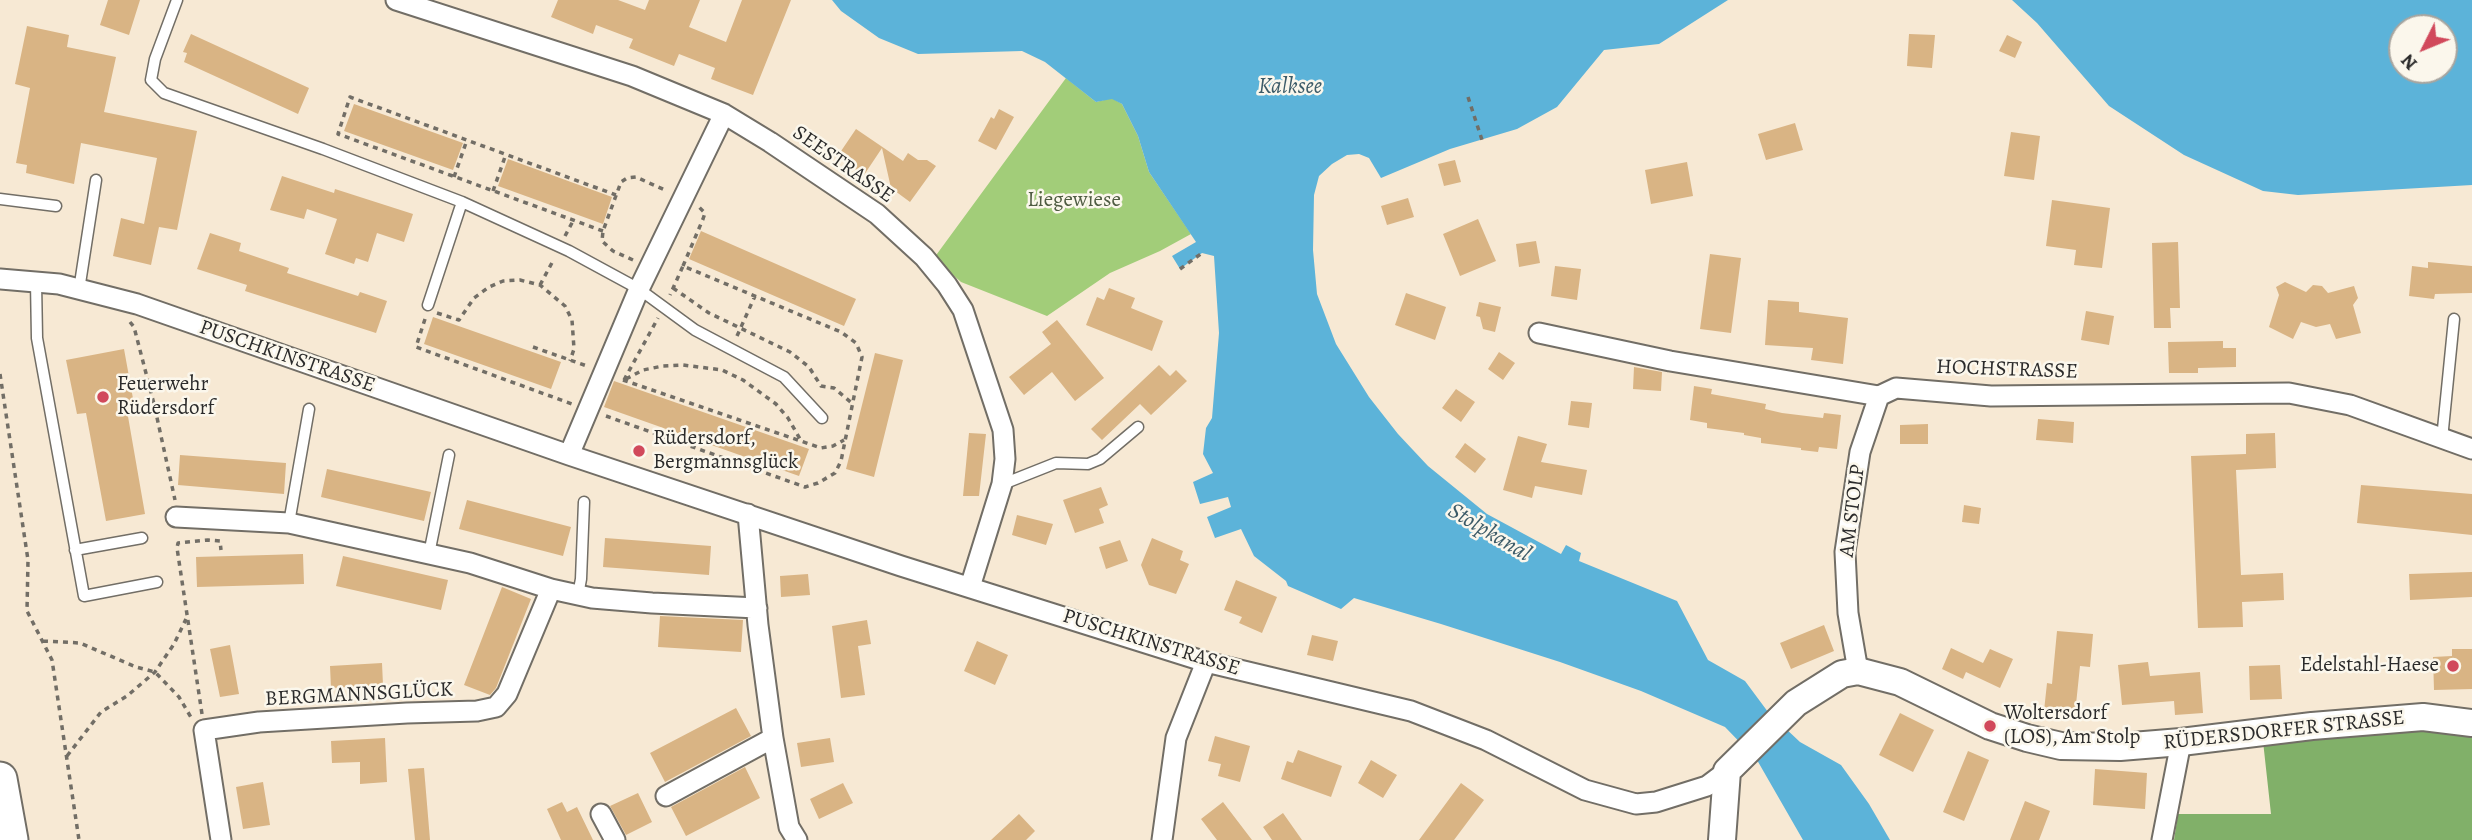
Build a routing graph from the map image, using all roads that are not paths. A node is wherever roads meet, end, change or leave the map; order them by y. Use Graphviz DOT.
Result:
graph roads {
  1 [pos="177,0"];
  2 [pos="396,0"];
  3 [pos="724,114"];
  4 [pos="96,180"];
  5 [pos="0,199"];
  6 [pos="462,202"];
  7 [pos="56,206"];
  8 [pos="0,279"];
  9 [pos="36,282"];
  10 [pos="79,289"];
  11 [pos="639,289"];
  12 [pos="428,305"];
  13 [pos="2454,319"];
  14 [pos="1539,332"];
  15 [pos="1879,396"];
  16 [pos="309,410"];
  17 [pos="822,418"];
  18 [pos="1139,427"];
  19 [pos="2442,440"];
  20 [pos="2472,449"];
  21 [pos="449,455"];
  22 [pos="569,455"];
  23 [pos="1002,484"];
  24 [pos="584,502"];
  25 [pos="176,510"];
  26 [pos="748,513"];
  27 [pos="289,523"];
  28 [pos="142,538"];
  29 [pos="75,550"];
  30 [pos="429,554"];
  31 [pos="157,582"];
  32 [pos="970,587"];
  33 [pos="551,589"];
  34 [pos="578,595"];
  35 [pos="757,608"];
  36 [pos="1206,662"];
  37 [pos="1857,671"];
  38 [pos="2472,723"];
  39 [pos="773,738"];
  40 [pos="2181,742"];
  41 [pos="1732,765"];
  42 [pos="0,779"];
  43 [pos="666,796"];
  44 [pos="601,814"];
  45 [pos="11,840"];
  46 [pos="221,840"];
  47 [pos="615,840"];
  48 [pos="797,840"];
  49 [pos="1162,840"];
  50 [pos="1722,840"];
  51 [pos="2161,840"];
  1 -- 6 [label="lane"];
  2 -- 3 [label="street, SEESTRASSE"];
  3 -- 11 [label="street"];
  3 -- 23 [label="street, SEESTRASSE"];
  4 -- 10 [label="lane"];
  5 -- 7 [label="lane"];
  6 -- 11 [label="lane"];
  6 -- 12 [label="lane"];
  8 -- 9 [label="street, PUSCHKINSTRASSE"];
  9 -- 10 [label="street, PUSCHKINSTRASSE"];
  9 -- 29 [label="lane"];
  10 -- 22 [label="street, PUSCHKINSTRASSE"];
  11 -- 17 [label="lane"];
  11 -- 22 [label="street"];
  13 -- 19 [label="lane"];
  14 -- 15 [label="street, HOCHSTRASSE"];
  15 -- 19 [label="street, HOCHSTRASSE"];
  15 -- 37 [label="street, AM STOLP"];
  16 -- 27 [label="lane"];
  18 -- 23 [label="lane"];
  19 -- 20 [label="street, HOCHSTRASSE"];
  21 -- 30 [label="lane"];
  22 -- 26 [label="street, PUSCHKINSTRASSE"];
  23 -- 32 [label="street, SEESTRASSE"];
  24 -- 34 [label="lane"];
  25 -- 27 [label="street"];
  26 -- 32 [label="street, PUSCHKINSTRASSE"];
  26 -- 35 [label="street"];
  27 -- 30 [label="street"];
  28 -- 29 [label="lane"];
  29 -- 31 [label="lane"];
  30 -- 33 [label="street"];
  32 -- 36 [label="street, PUSCHKINSTRASSE"];
  33 -- 34 [label="street"];
  33 -- 46 [label="street, BERGMANNSGLÜCK"];
  34 -- 35 [label="street"];
  35 -- 39 [label="street"];
  36 -- 41 [label="street, PUSCHKINSTRASSE"];
  36 -- 49 [label="street"];
  37 -- 40 [label="main road, RÜDERSDORFER STRASSE"];
  37 -- 41 [label="main road"];
  38 -- 40 [label="main road, RÜDERSDORFER STRASSE"];
  39 -- 43 [label="street"];
  39 -- 48 [label="street"];
  40 -- 51 [label="street"];
  41 -- 50 [label="main road"];
  42 -- 45 [label="highway"];
  44 -- 47 [label="street"];
}
